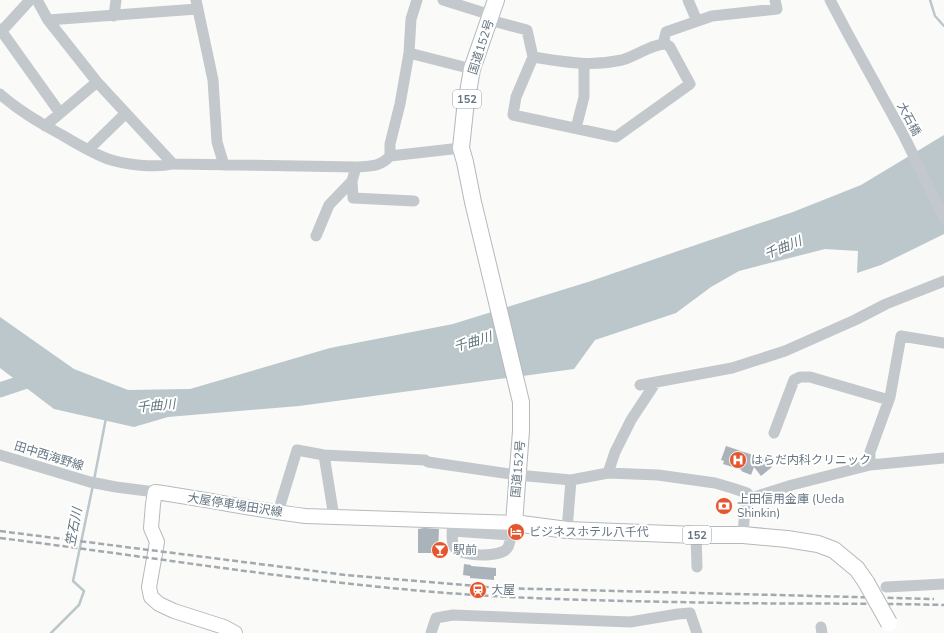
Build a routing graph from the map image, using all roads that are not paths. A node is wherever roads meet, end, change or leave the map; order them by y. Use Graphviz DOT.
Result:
graph roads {
  1 [pos="30,0"];
  2 [pos="37,0"];
  3 [pos="116,0"];
  4 [pos="417,0"];
  5 [pos="443,0"];
  6 [pos="688,0"];
  7 [pos="775,0"];
  8 [pos="830,0"];
  9 [pos="197,5"];
  10 [pos="492,12"];
  11 [pos="114,16"];
  12 [pos="48,20"];
  13 [pos="697,21"];
  14 [pos="1,31"];
  15 [pos="663,44"];
  16 [pos="409,53"];
  17 [pos="533,57"];
  18 [pos="584,64"];
  19 [pos="472,69"];
  20 [pos="97,82"];
  21 [pos="0,94"];
  22 [pos="60,112"];
  23 [pos="126,113"];
  24 [pos="45,126"];
  25 [pos="576,128"];
  26 [pos="461,148"];
  27 [pos="88,150"];
  28 [pos="390,156"];
  29 [pos="173,164"];
  30 [pos="224,164"];
  31 [pos="356,167"];
  32 [pos="352,181"];
  33 [pos="414,201"];
  34 [pos="944,218"];
  35 [pos="316,236"];
  36 [pos="944,281"];
  37 [pos="944,343"];
  38 [pos="656,382"];
  39 [pos="640,385"];
  40 [pos="889,400"];
  41 [pos="774,433"];
  42 [pos="0,454"];
  43 [pos="324,455"];
  44 [pos="944,458"];
  45 [pos="870,465"];
  46 [pos="608,473"];
  47 [pos="517,475"];
  48 [pos="571,480"];
  49 [pos="155,492"];
  50 [pos="751,498"];
  51 [pos="278,512"];
  52 [pos="334,517"];
  53 [pos="453,526"];
  54 [pos="512,529"];
  55 [pos="567,530"];
  56 [pos="696,535"];
  57 [pos="743,535"];
  58 [pos="697,567"];
  59 [pos="944,584"];
  60 [pos="886,587"];
  61 [pos="892,628"];
  62 [pos="235,633"];
  63 [pos="431,633"];
  64 [pos="697,633"];
  1 -- 14 [label="street"];
  2 -- 12 [label="street"];
  3 -- 11 [label="street"];
  4 -- 16 [label="street"];
  5 -- 10 [label="street"];
  6 -- 13 [label="street"];
  7 -- 13 [label="street"];
  8 -- 34 [label="street, 大石橋"];
  9 -- 11 [label="street"];
  9 -- 30 [label="street"];
  10 -- 17 [label="street"];
  10 -- 19 [label="highway, 国道152号 / 152"];
  11 -- 12 [label="street"];
  12 -- 20 [label="street"];
  13 -- 15 [label="street"];
  14 -- 22 [label="street"];
  15 -- 18 [label="street"];
  15 -- 25 [label="street"];
  16 -- 19 [label="street"];
  16 -- 28 [label="street"];
  17 -- 18 [label="street"];
  17 -- 25 [label="street"];
  18 -- 25 [label="street"];
  19 -- 26 [label="highway, 国道152号 / 152"];
  20 -- 22 [label="street"];
  20 -- 23 [label="street"];
  21 -- 24 [label="street"];
  22 -- 24 [label="street"];
  23 -- 27 [label="street"];
  23 -- 29 [label="street"];
  24 -- 27 [label="street"];
  26 -- 28 [label="street"];
  26 -- 47 [label="highway, 国道152号 / 152"];
  27 -- 29 [label="street"];
  28 -- 31 [label="street"];
  29 -- 30 [label="street"];
  30 -- 31 [label="street"];
  31 -- 32 [label="street"];
  32 -- 33 [label="street"];
  32 -- 35 [label="street"];
  36 -- 38 [label="street"];
  37 -- 40 [label="street"];
  38 -- 39 [label="street"];
  38 -- 46 [label="street"];
  40 -- 41 [label="street"];
  40 -- 45 [label="street"];
  42 -- 49 [label="street, 田中西海野線"];
  43 -- 47 [label="street"];
  43 -- 51 [label="street"];
  43 -- 52 [label="street"];
  44 -- 45 [label="street"];
  45 -- 50 [label="street"];
  46 -- 48 [label="street"];
  46 -- 50 [label="street"];
  47 -- 48 [label="street"];
  47 -- 54 [label="highway, 国道152号 / 152"];
  48 -- 55 [label="street"];
  49 -- 51 [label="main road, 大屋停車場田沢線"];
  49 -- 62 [label="main road"];
  50 -- 57 [label="street"];
  51 -- 52 [label="main road, 大屋停車場田沢線"];
  52 -- 53 [label="main road, 大屋停車場田沢線"];
  53 -- 54 [label="main road, 大屋停車場田沢線"];
  53 -- 54 [label="street"];
  54 -- 55 [label="highway, 152"];
  55 -- 56 [label="highway, 152"];
  56 -- 57 [label="highway, 152"];
  56 -- 58 [label="street"];
  57 -- 61 [label="highway, 152, bridge"];
  59 -- 60 [label="street"];
  63 -- 64 [label="street"];
}
